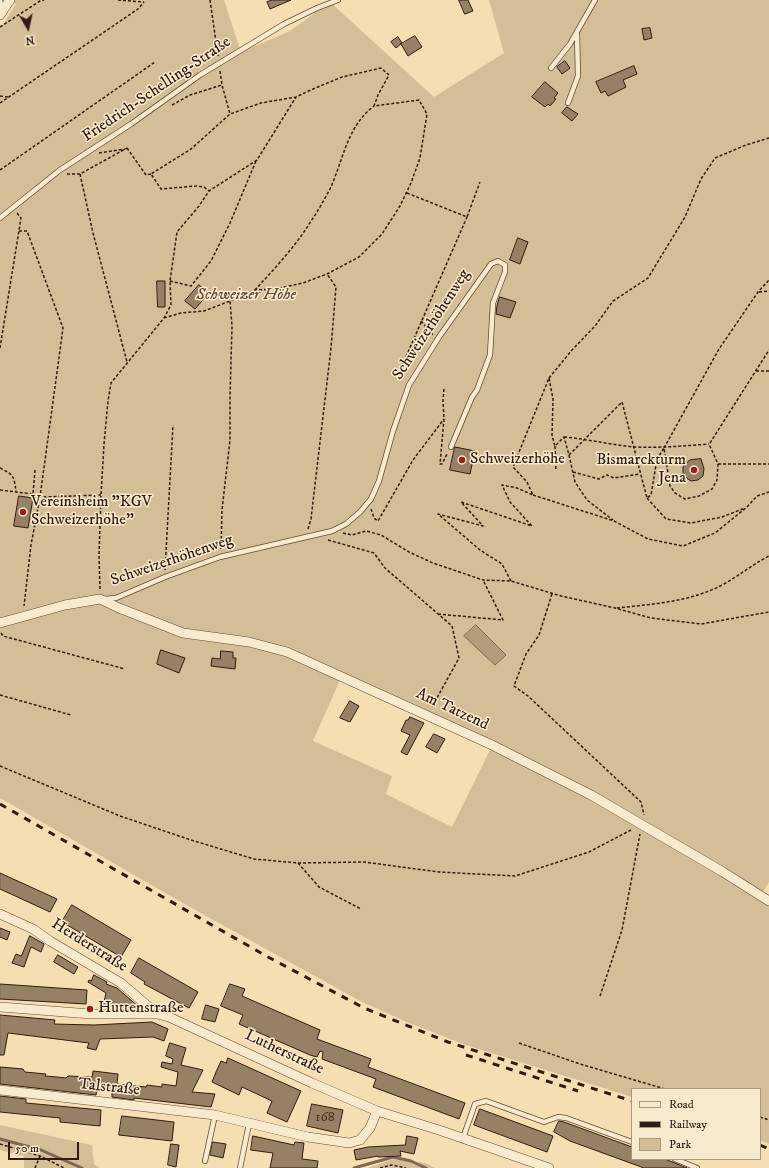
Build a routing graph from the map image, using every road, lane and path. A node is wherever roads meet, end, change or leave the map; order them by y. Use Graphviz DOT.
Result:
graph roads {
  1 [pos="10,0"];
  2 [pos="44,0"];
  3 [pos="118,0"];
  4 [pos="210,0"];
  5 [pos="338,0"];
  6 [pos="595,0"];
  7 [pos="0,1"];
  8 [pos="2,13"];
  9 [pos="0,27"];
  10 [pos="577,32"];
  11 [pos="155,62"];
  12 [pos="219,64"];
  13 [pos="551,68"];
  14 [pos="222,85"];
  15 [pos="0,96"];
  16 [pos="8,97"];
  17 [pos="296,97"];
  18 [pos="0,103"];
  19 [pos="568,103"];
  20 [pos="170,105"];
  21 [pos="374,106"];
  22 [pos="230,114"];
  23 [pos="769,138"];
  24 [pos="127,148"];
  25 [pos="96,154"];
  26 [pos="257,160"];
  27 [pos="0,170"];
  28 [pos="151,174"];
  29 [pos="480,182"];
  30 [pos="209,191"];
  31 [pos="407,193"];
  32 [pos="16,212"];
  33 [pos="467,216"];
  34 [pos="0,218"];
  35 [pos="19,231"];
  36 [pos="327,274"];
  37 [pos="769,280"];
  38 [pos="170,281"];
  39 [pos="255,290"];
  40 [pos="758,292"];
  41 [pos="769,292"];
  42 [pos="230,302"];
  43 [pos="164,318"];
  44 [pos="421,321"];
  45 [pos="436,340"];
  46 [pos="0,348"];
  47 [pos="769,350"];
  48 [pos="127,362"];
  49 [pos="402,366"];
  50 [pos="756,371"];
  51 [pos="769,371"];
  52 [pos="549,378"];
  53 [pos="444,388"];
  54 [pos="444,419"];
  55 [pos="173,425"];
  56 [pos="564,437"];
  57 [pos="585,439"];
  58 [pos="709,444"];
  59 [pos="451,446"];
  60 [pos="555,446"];
  61 [pos="633,447"];
  62 [pos="664,448"];
  63 [pos="569,455"];
  64 [pos="718,464"];
  65 [pos="769,464"];
  66 [pos="0,468"];
  67 [pos="35,470"];
  68 [pos="556,471"];
  69 [pos="573,472"];
  70 [pos="640,474"];
  71 [pos="0,490"];
  72 [pos="16,492"];
  73 [pos="769,492"];
  74 [pos="33,494"];
  75 [pos="101,495"];
  76 [pos="533,495"];
  77 [pos="40,497"];
  78 [pos="647,498"];
  79 [pos="371,499"];
  80 [pos="746,507"];
  81 [pos="614,521"];
  82 [pos="332,531"];
  83 [pos="306,538"];
  84 [pos="769,556"];
  85 [pos="220,557"];
  86 [pos="165,577"];
  87 [pos="483,580"];
  88 [pos="511,581"];
  89 [pos="552,594"];
  90 [pos="100,599"];
  91 [pos="615,608"];
  92 [pos="769,612"];
  93 [pos="438,614"];
  94 [pos="23,616"];
  95 [pos="0,623"];
  96 [pos="0,631"];
  97 [pos="126,669"];
  98 [pos="0,695"];
  99 [pos="71,715"];
  100 [pos="428,716"];
  101 [pos="0,766"];
  102 [pos="642,824"];
  103 [pos="298,863"];
  104 [pos="769,901"];
  105 [pos="361,909"];
  106 [pos="0,914"];
  107 [pos="600,996"];
  108 [pos="0,1008"];
  109 [pos="157,1014"];
  110 [pos="519,1043"];
  111 [pos="662,1088"];
  112 [pos="0,1090"];
  113 [pos="377,1111"];
  114 [pos="215,1115"];
  115 [pos="249,1124"];
  116 [pos="463,1138"];
  117 [pos="631,1142"];
  118 [pos="0,1144"];
  119 [pos="40,1156"];
  120 [pos="677,1160"];
  121 [pos="206,1161"];
  122 [pos="525,1164"];
  123 [pos="35,1168"];
  124 [pos="64,1168"];
  125 [pos="240,1168"];
  126 [pos="380,1168"];
  127 [pos="406,1168"];
  128 [pos="549,1168"];
  129 [pos="697,1168"];
  1 -- 8 [label="street"];
  2 -- 9 [label="path"];
  3 -- 16 [label="path"];
  4 -- 12 [label="path"];
  5 -- 12 [label="lane, Friedrich-Schelling-Straße"];
  6 -- 10 [label="lane"];
  7 -- 8 [label="lane"];
  10 -- 13 [label="lane"];
  10 -- 19 [label="lane"];
  11 -- 27 [label="path"];
  12 -- 14 [label="path"];
  12 -- 34 [label="lane, Friedrich-Schelling-Straße"];
  14 -- 20 [label="path"];
  14 -- 22 [label="path"];
  15 -- 16 [label="path"];
  16 -- 18 [label="path"];
  17 -- 21 [label="path"];
  17 -- 22 [label="path"];
  17 -- 26 [label="path"];
  21 -- 31 [label="path"];
  21 -- 39 [label="path"];
  22 -- 28 [label="path"];
  23 -- 52 [label="path"];
  24 -- 25 [label="path"];
  24 -- 28 [label="path"];
  24 -- 48 [label="path"];
  26 -- 30 [label="path"];
  26 -- 38 [label="path"];
  28 -- 30 [label="path"];
  29 -- 33 [label="path"];
  30 -- 38 [label="path"];
  31 -- 33 [label="path"];
  31 -- 36 [label="path"];
  32 -- 35 [label="path"];
  33 -- 44 [label="path"];
  35 -- 46 [label="path"];
  35 -- 77 [label="path"];
  36 -- 39 [label="path"];
  36 -- 83 [label="path"];
  37 -- 40 [label="path"];
  38 -- 43 [label="path"];
  39 -- 42 [label="path"];
  40 -- 41 [label="path"];
  40 -- 62 [label="path"];
  42 -- 43 [label="path"];
  42 -- 85 [label="path"];
  43 -- 48 [label="path"];
  44 -- 45 [label="path"];
  44 -- 49 [label="path"];
  45 -- 59 [label="lane, Schweizerhöhenweg"];
  45 -- 79 [label="lane, Schweizerhöhenweg"];
  47 -- 50 [label="path"];
  48 -- 75 [label="path"];
  50 -- 51 [label="path"];
  50 -- 58 [label="path"];
  52 -- 60 [label="path"];
  52 -- 76 [label="path"];
  53 -- 54 [label="path"];
  54 -- 59 [label="path"];
  54 -- 79 [label="path"];
  55 -- 86 [label="path"];
  56 -- 57 [label="path"];
  56 -- 60 [label="path"];
  56 -- 63 [label="path"];
  57 -- 61 [label="path"];
  57 -- 61 [label="path"];
  57 -- 63 [label="path"];
  58 -- 62 [label="path"];
  58 -- 64 [label="path"];
  60 -- 68 [label="path"];
  61 -- 62 [label="path"];
  61 -- 70 [label="path"];
  62 -- 64 [label="path"];
  62 -- 78 [label="path"];
  63 -- 69 [label="path"];
  64 -- 65 [label="path"];
  66 -- 72 [label="path"];
  67 -- 74 [label="path"];
  69 -- 70 [label="path"];
  69 -- 81 [label="path"];
  70 -- 78 [label="path"];
  71 -- 72 [label="path"];
  72 -- 74 [label="path"];
  73 -- 80 [label="path"];
  74 -- 77 [label="path"];
  75 -- 77 [label="path"];
  75 -- 90 [label="path"];
  76 -- 81 [label="path"];
  76 -- 88 [label="path"];
  77 -- 94 [label="path"];
  78 -- 80 [label="path"];
  79 -- 82 [label="lane, Schweizerhöhenweg"];
  80 -- 81 [label="path"];
  82 -- 83 [label="lane, Schweizerhöhenweg"];
  82 -- 87 [label="path"];
  82 -- 93 [label="path"];
  83 -- 85 [label="lane, Schweizerhöhenweg"];
  84 -- 91 [label="path"];
  85 -- 86 [label="lane, Schweizerhöhenweg"];
  86 -- 90 [label="lane, Schweizerhöhenweg"];
  87 -- 88 [label="path"];
  87 -- 93 [label="path"];
  88 -- 89 [label="path"];
  89 -- 91 [label="path"];
  89 -- 102 [label="path"];
  90 -- 94 [label="street, Schweizerhöhenweg"];
  90 -- 100 [label="street, Am Tatzend"];
  91 -- 92 [label="path"];
  93 -- 100 [label="path"];
  94 -- 95 [label="street, Schweizerhöhenweg"];
  96 -- 97 [label="path"];
  98 -- 99 [label="path"];
  100 -- 102 [label="street, Am Tatzend"];
  101 -- 103 [label="path"];
  102 -- 103 [label="path"];
  102 -- 104 [label="street, Am Tatzend"];
  102 -- 107 [label="path"];
  103 -- 105 [label="path"];
  106 -- 109 [label="street, Herderstraße"];
  108 -- 109 [label="street, Lutherstraße"];
  109 -- 113 [label="street, Lutherstraße"];
  110 -- 111 [label="path"];
  112 -- 114 [label="street, Talstraße"];
  113 -- 115 [label="street, Talstraße"];
  113 -- 116 [label="street, Lutherstraße"];
  114 -- 115 [label="street, Talstraße"];
  114 -- 121 [label="lane"];
  115 -- 125 [label="lane"];
  116 -- 117 [label="lane"];
  116 -- 122 [label="street, Lutherstraße"];
  118 -- 119 [label="path"];
  119 -- 123 [label="path"];
  119 -- 124 [label="path"];
  120 -- 129 [label="lane"];
  122 -- 128 [label="street, Lutherstraße"];
  126 -- 127 [label="path"];
}
